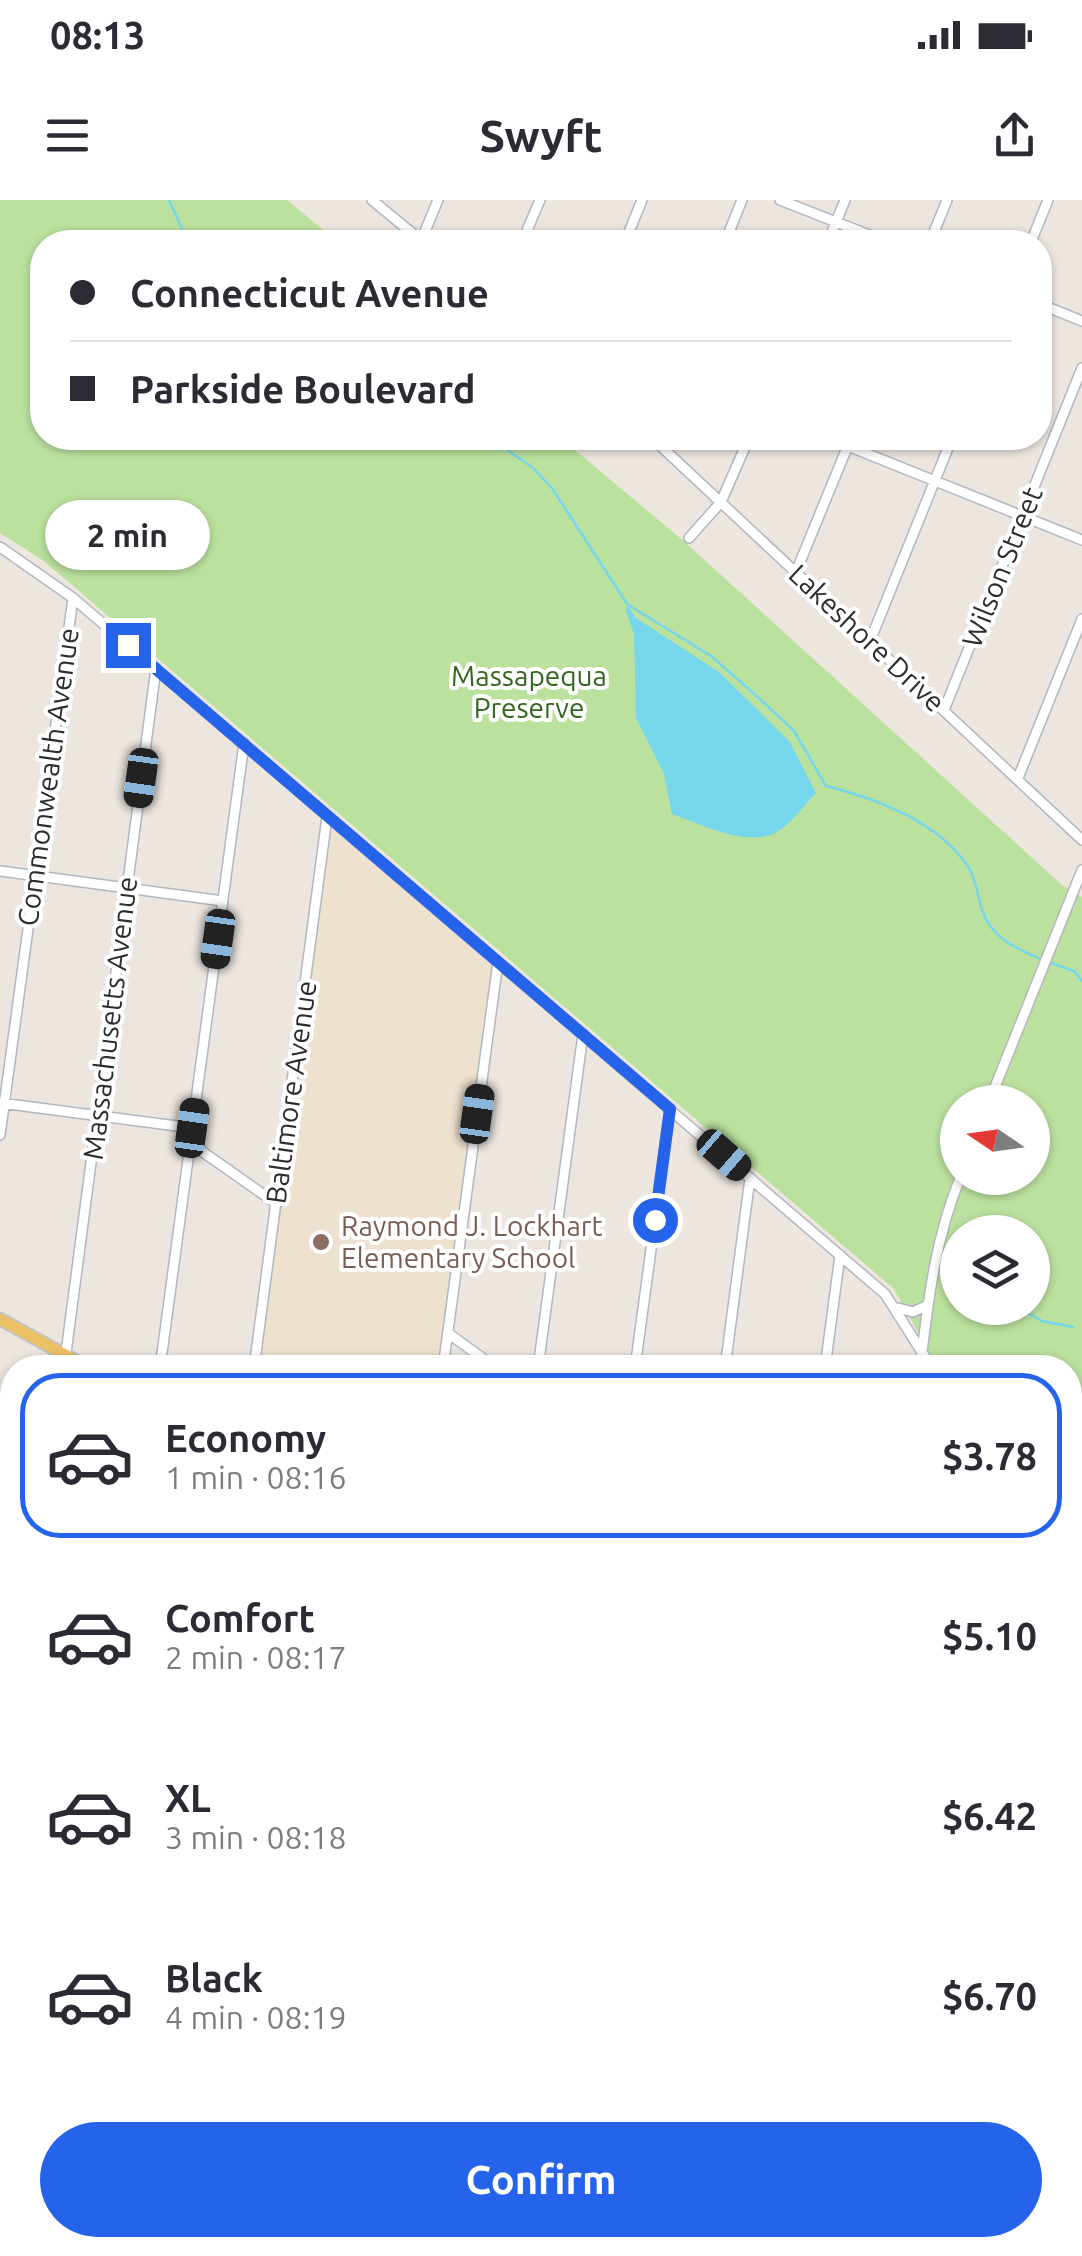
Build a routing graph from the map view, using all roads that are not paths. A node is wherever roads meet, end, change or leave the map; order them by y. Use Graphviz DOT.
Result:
graph roads {
  1 [pos="372,200"];
  2 [pos="438,200"];
  3 [pos="540,200"];
  4 [pos="642,200"];
  5 [pos="742,200"];
  6 [pos="780,200"];
  7 [pos="845,200"];
  8 [pos="947,200"];
  9 [pos="1048,200"];
  10 [pos="836,222"];
  11 [pos="408,230"];
  12 [pos="427,230"];
  13 [pos="527,230"];
  14 [pos="630,230"];
  15 [pos="731,230"];
  16 [pos="833,230"];
  17 [pos="856,230"];
  18 [pos="935,230"];
  19 [pos="1036,230"];
  20 [pos="1052,309"];
  21 [pos="1082,321"];
  22 [pos="1082,368"];
  23 [pos="1052,442"];
  24 [pos="665,450"];
  25 [pos="743,450"];
  26 [pos="845,450"];
  27 [pos="868,450"];
  28 [pos="947,450"];
  29 [pos="1049,450"];
  30 [pos="935,481"];
  31 [pos="721,502"];
  32 [pos="1022,516"];
  33 [pos="689,538"];
  34 [pos="1082,540"];
  35 [pos="0,548"];
  36 [pos="796,572"];
  37 [pos="72,598"];
  38 [pos="1082,619"];
  39 [pos="870,641"];
  40 [pos="156,668"];
  41 [pos="944,710"];
  42 [pos="244,744"];
  43 [pos="1018,778"];
  44 [pos="327,817"];
  45 [pos="1082,840"];
  46 [pos="1082,870"];
  47 [pos="0,871"];
  48 [pos="35,876"];
  49 [pos="126,888"];
  50 [pos="222,901"];
  51 [pos="498,962"];
  52 [pos="582,1034"];
  53 [pos="996,1085"];
  54 [pos="2,1103"];
  55 [pos="670,1109"];
  56 [pos="98,1116"];
  57 [pos="192,1128"];
  58 [pos="0,1134"];
  59 [pos="190,1143"];
  60 [pos="750,1178"];
  61 [pos="954,1195"];
  62 [pos="276,1204"];
  63 [pos="840,1255"];
  64 [pos="895,1306"];
  65 [pos="928,1306"];
  66 [pos="0,1320"];
  67 [pos="448,1333"];
  68 [pos="922,1348"];
  69 [pos="66,1354"];
  70 [pos="162,1355"];
  71 [pos="256,1355"];
  72 [pos="445,1355"];
  73 [pos="478,1355"];
  74 [pos="540,1355"];
  75 [pos="637,1355"];
  76 [pos="727,1355"];
  77 [pos="826,1355"];
  78 [pos="921,1355"];
  79 [pos="926,1355"];
  1 -- 11 [label="street"];
  2 -- 12 [label="street"];
  3 -- 13 [label="street"];
  4 -- 14 [label="street"];
  5 -- 15 [label="street"];
  6 -- 10 [label="street"];
  7 -- 10 [label="street"];
  8 -- 18 [label="street"];
  9 -- 19 [label="street"];
  10 -- 16 [label="street"];
  10 -- 17 [label="street"];
  20 -- 21 [label="street"];
  22 -- 23 [label="street, Wilson Street"];
  24 -- 31 [label="street, Lakeshore Drive"];
  25 -- 31 [label="street"];
  26 -- 36 [label="street"];
  27 -- 30 [label="street"];
  28 -- 30 [label="street"];
  29 -- 32 [label="street, Wilson Street"];
  30 -- 32 [label="street"];
  30 -- 39 [label="street"];
  31 -- 33 [label="street"];
  31 -- 36 [label="street, Lakeshore Drive"];
  32 -- 34 [label="street"];
  32 -- 41 [label="street, Wilson Street"];
  35 -- 37 [label="street"];
  36 -- 39 [label="street, Lakeshore Drive"];
  37 -- 40 [label="street"];
  37 -- 48 [label="street, Commonwealth Avenue"];
  38 -- 43 [label="street"];
  39 -- 41 [label="street, Lakeshore Drive"];
  40 -- 42 [label="street"];
  40 -- 49 [label="street, Massachusetts Avenue"];
  41 -- 43 [label="street, Lakeshore Drive"];
  42 -- 44 [label="street"];
  42 -- 50 [label="street"];
  43 -- 45 [label="street, Lakeshore Drive"];
  44 -- 51 [label="street"];
  44 -- 62 [label="street, Baltimore Avenue"];
  46 -- 53 [label="street"];
  47 -- 48 [label="street"];
  48 -- 49 [label="street"];
  48 -- 54 [label="street, Commonwealth Avenue"];
  49 -- 50 [label="street"];
  49 -- 56 [label="street, Massachusetts Avenue"];
  50 -- 57 [label="street"];
  51 -- 52 [label="street"];
  51 -- 67 [label="street"];
  52 -- 55 [label="street"];
  52 -- 74 [label="street"];
  54 -- 56 [label="street"];
  54 -- 58 [label="street, Commonwealth Avenue"];
  55 -- 60 [label="street"];
  55 -- 75 [label="street"];
  56 -- 57 [label="street"];
  56 -- 69 [label="street, Massachusetts Avenue"];
  57 -- 59 [label="street"];
  59 -- 62 [label="street"];
  59 -- 70 [label="street"];
  60 -- 63 [label="street"];
  60 -- 76 [label="street"];
  61 -- 65 [label="street"];
  62 -- 71 [label="street, Baltimore Avenue"];
  63 -- 64 [label="street"];
  63 -- 77 [label="street"];
  64 -- 65 [label="street"];
  64 -- 68 [label="street"];
  65 -- 68 [label="street"];
  66 -- 69 [label="main road"];
  67 -- 72 [label="street"];
  67 -- 73 [label="street"];
  68 -- 78 [label="street"];
  68 -- 79 [label="street"];
}
